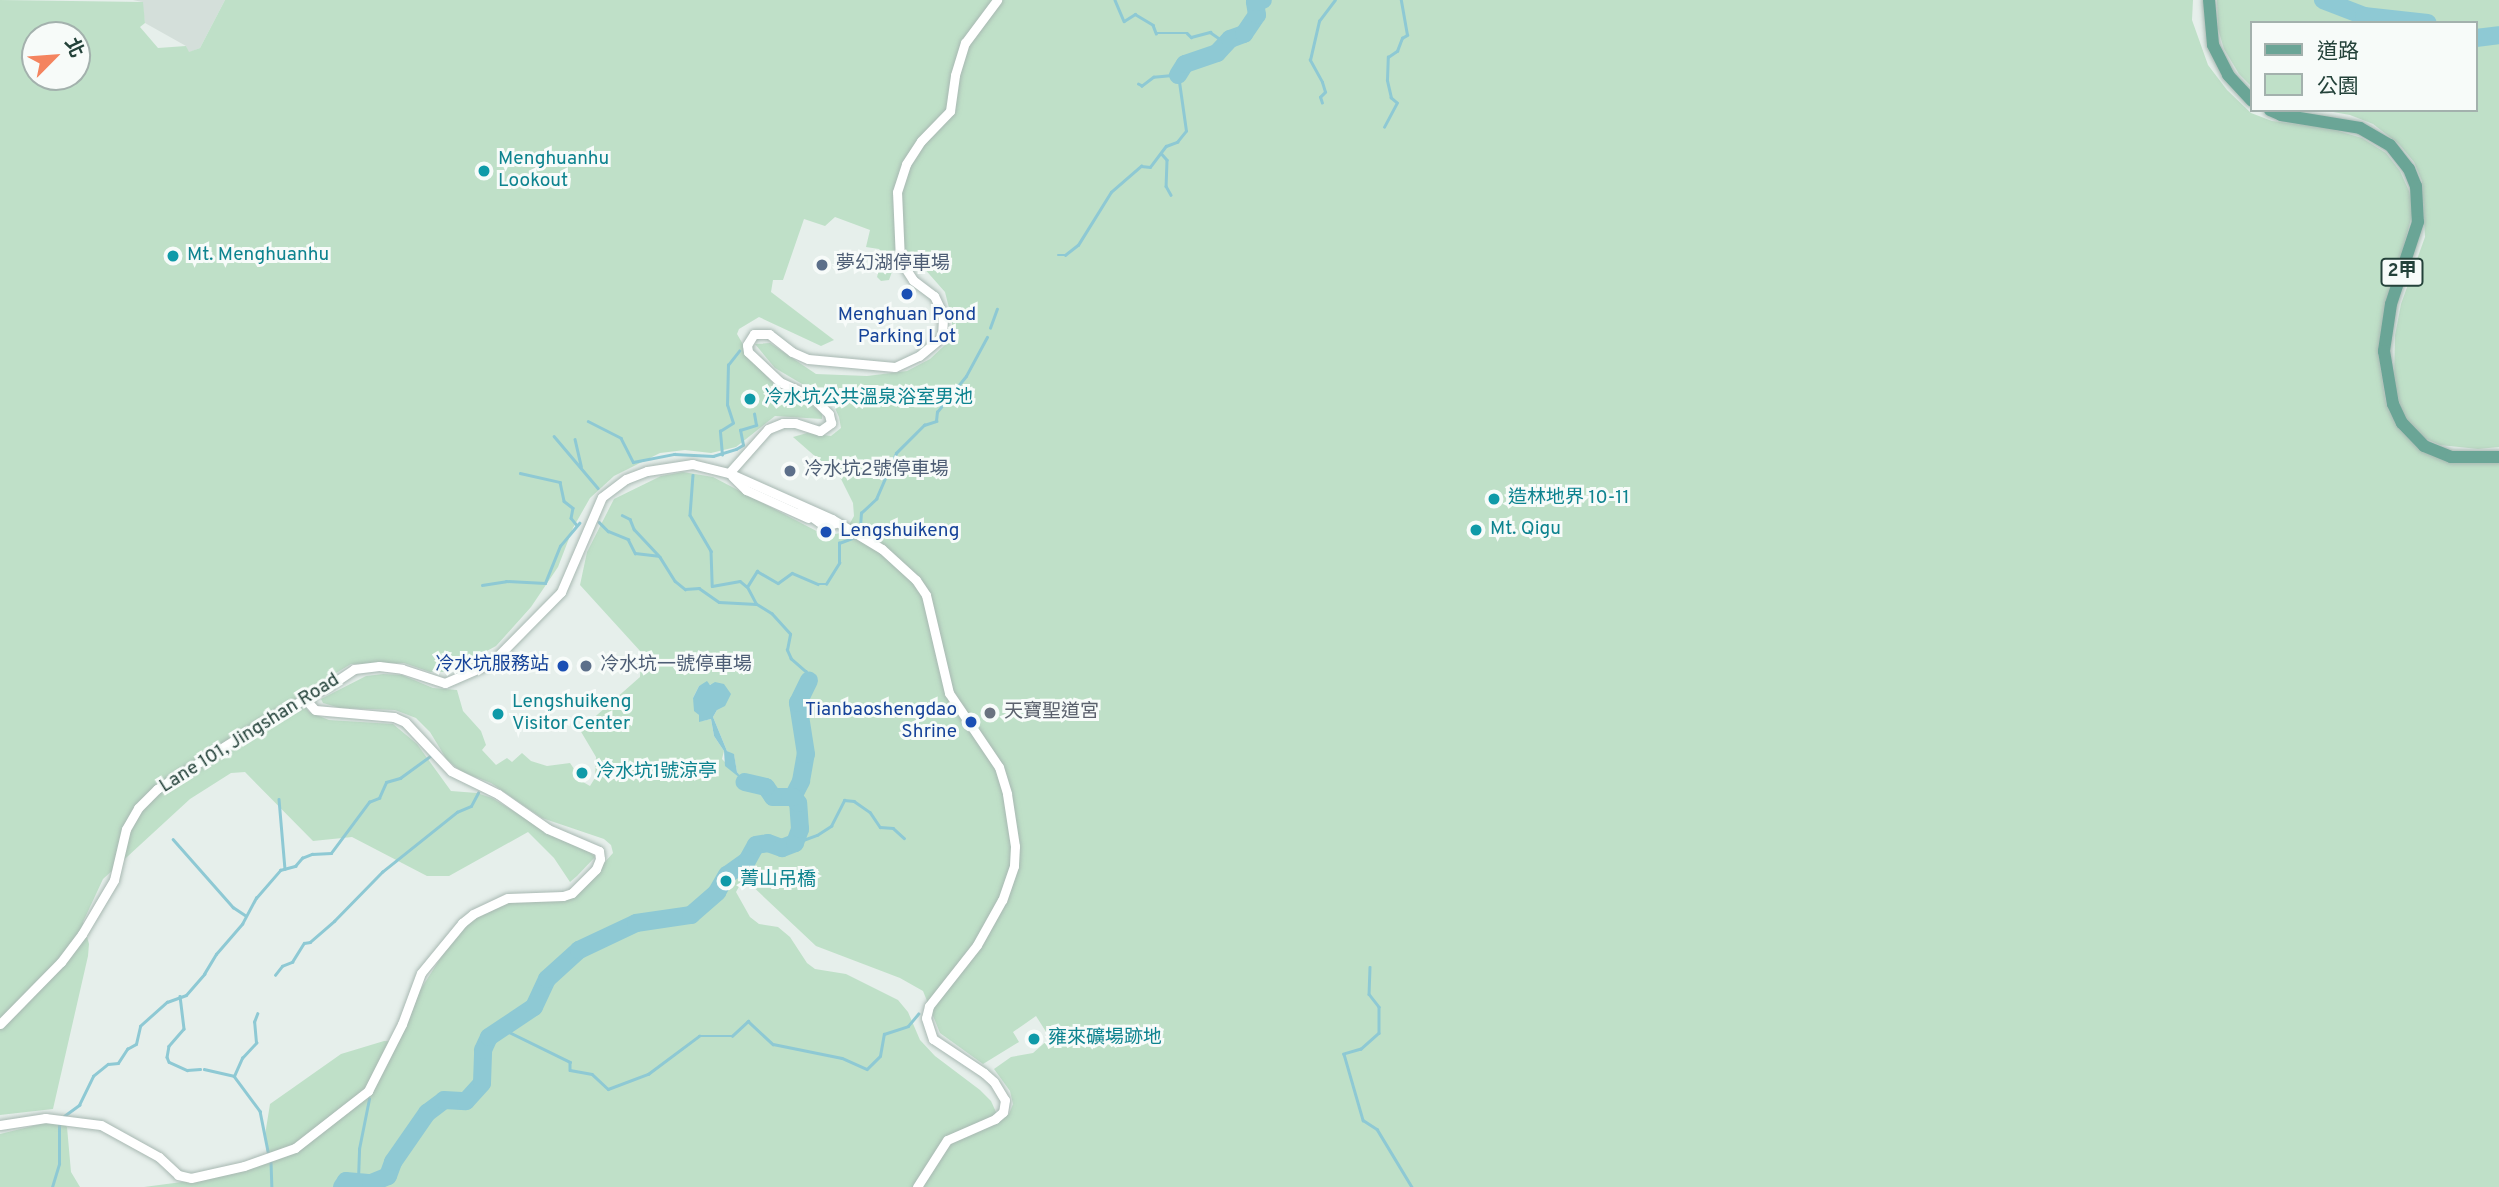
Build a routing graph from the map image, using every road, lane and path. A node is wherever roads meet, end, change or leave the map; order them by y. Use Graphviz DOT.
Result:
graph roads {
  1 [pos="997,0"];
  2 [pos="2209,0"];
  3 [pos="2249,98"];
  4 [pos="2274,112"];
  5 [pos="2499,457"];
  6 [pos="729,473"];
  7 [pos="802,516"];
  8 [pos="819,522"];
  9 [pos="835,523"];
  10 [pos="305,699"];
  11 [pos="0,1024"];
  12 [pos="0,1125"];
  13 [pos="917,1187"];
  1 -- 6 [label="street"];
  2 -- 3 [label="main road"];
  4 -- 5 [label="main road, 2甲"];
  6 -- 7 [label="street"];
  6 -- 8 [label="street"];
  6 -- 9 [label="street"];
  6 -- 10 [label="street, Lane 101, Jingshan Road"];
  7 -- 8 [label="street"];
  7 -- 9 [label="street"];
  8 -- 9 [label="street"];
  9 -- 13 [label="street"];
  10 -- 11 [label="street, Lane 101, Jingshan Road"];
  10 -- 12 [label="street"];
}
